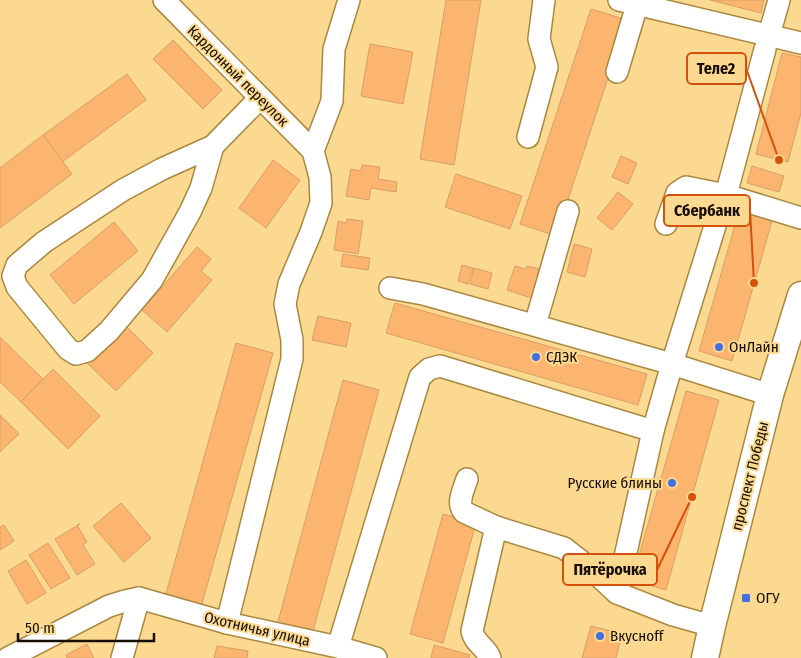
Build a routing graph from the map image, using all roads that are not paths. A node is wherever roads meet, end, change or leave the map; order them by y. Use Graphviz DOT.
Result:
graph roads {
  1 [pos="350,0"];
  2 [pos="544,0"];
  3 [pos="779,0"];
  4 [pos="167,1"];
  5 [pos="628,2"];
  6 [pos="767,42"];
  7 [pos="801,43"];
  8 [pos="617,72"];
  9 [pos="260,98"];
  10 [pos="528,137"];
  11 [pos="214,146"];
  12 [pos="313,151"];
  13 [pos="726,195"];
  14 [pos="568,211"];
  15 [pos="801,218"];
  16 [pos="666,224"];
  17 [pos="716,226"];
  18 [pos="390,288"];
  19 [pos="801,295"];
  20 [pos="535,325"];
  21 [pos="672,364"];
  22 [pos="770,395"];
  23 [pos="653,431"];
  24 [pos="467,479"];
  25 [pos="496,527"];
  26 [pos="617,593"];
  27 [pos="139,598"];
  28 [pos="227,623"];
  29 [pos="712,626"];
  30 [pos="338,647"];
  31 [pos="8,658"];
  32 [pos="122,658"];
  33 [pos="376,658"];
  34 [pos="490,658"];
  35 [pos="705,658"];
  1 -- 12 [label="street"];
  2 -- 10 [label="street"];
  3 -- 6 [label="street"];
  4 -- 9 [label="street, Кардонный переулок"];
  5 -- 6 [label="street"];
  5 -- 8 [label="street"];
  6 -- 7 [label="street"];
  6 -- 13 [label="street"];
  9 -- 11 [label="street"];
  9 -- 12 [label="street, Кардонный переулок"];
  11 -- 11 [label="street"];
  12 -- 28 [label="street, Кардонный переулок"];
  13 -- 15 [label="street"];
  13 -- 16 [label="street"];
  14 -- 20 [label="street"];
  17 -- 21 [label="street"];
  18 -- 20 [label="street"];
  19 -- 22 [label="main road, проспект Победы"];
  20 -- 21 [label="street"];
  21 -- 22 [label="street"];
  21 -- 23 [label="street"];
  22 -- 29 [label="main road, проспект Победы"];
  23 -- 26 [label="street"];
  23 -- 30 [label="street"];
  24 -- 25 [label="street"];
  25 -- 26 [label="street"];
  25 -- 34 [label="street"];
  26 -- 29 [label="street"];
  27 -- 28 [label="street, Охотничья улица"];
  27 -- 31 [label="street"];
  27 -- 32 [label="street"];
  28 -- 30 [label="street, Охотничья улица"];
  29 -- 35 [label="main road, проспект Победы"];
  30 -- 33 [label="street, Охотничья улица"];
}
